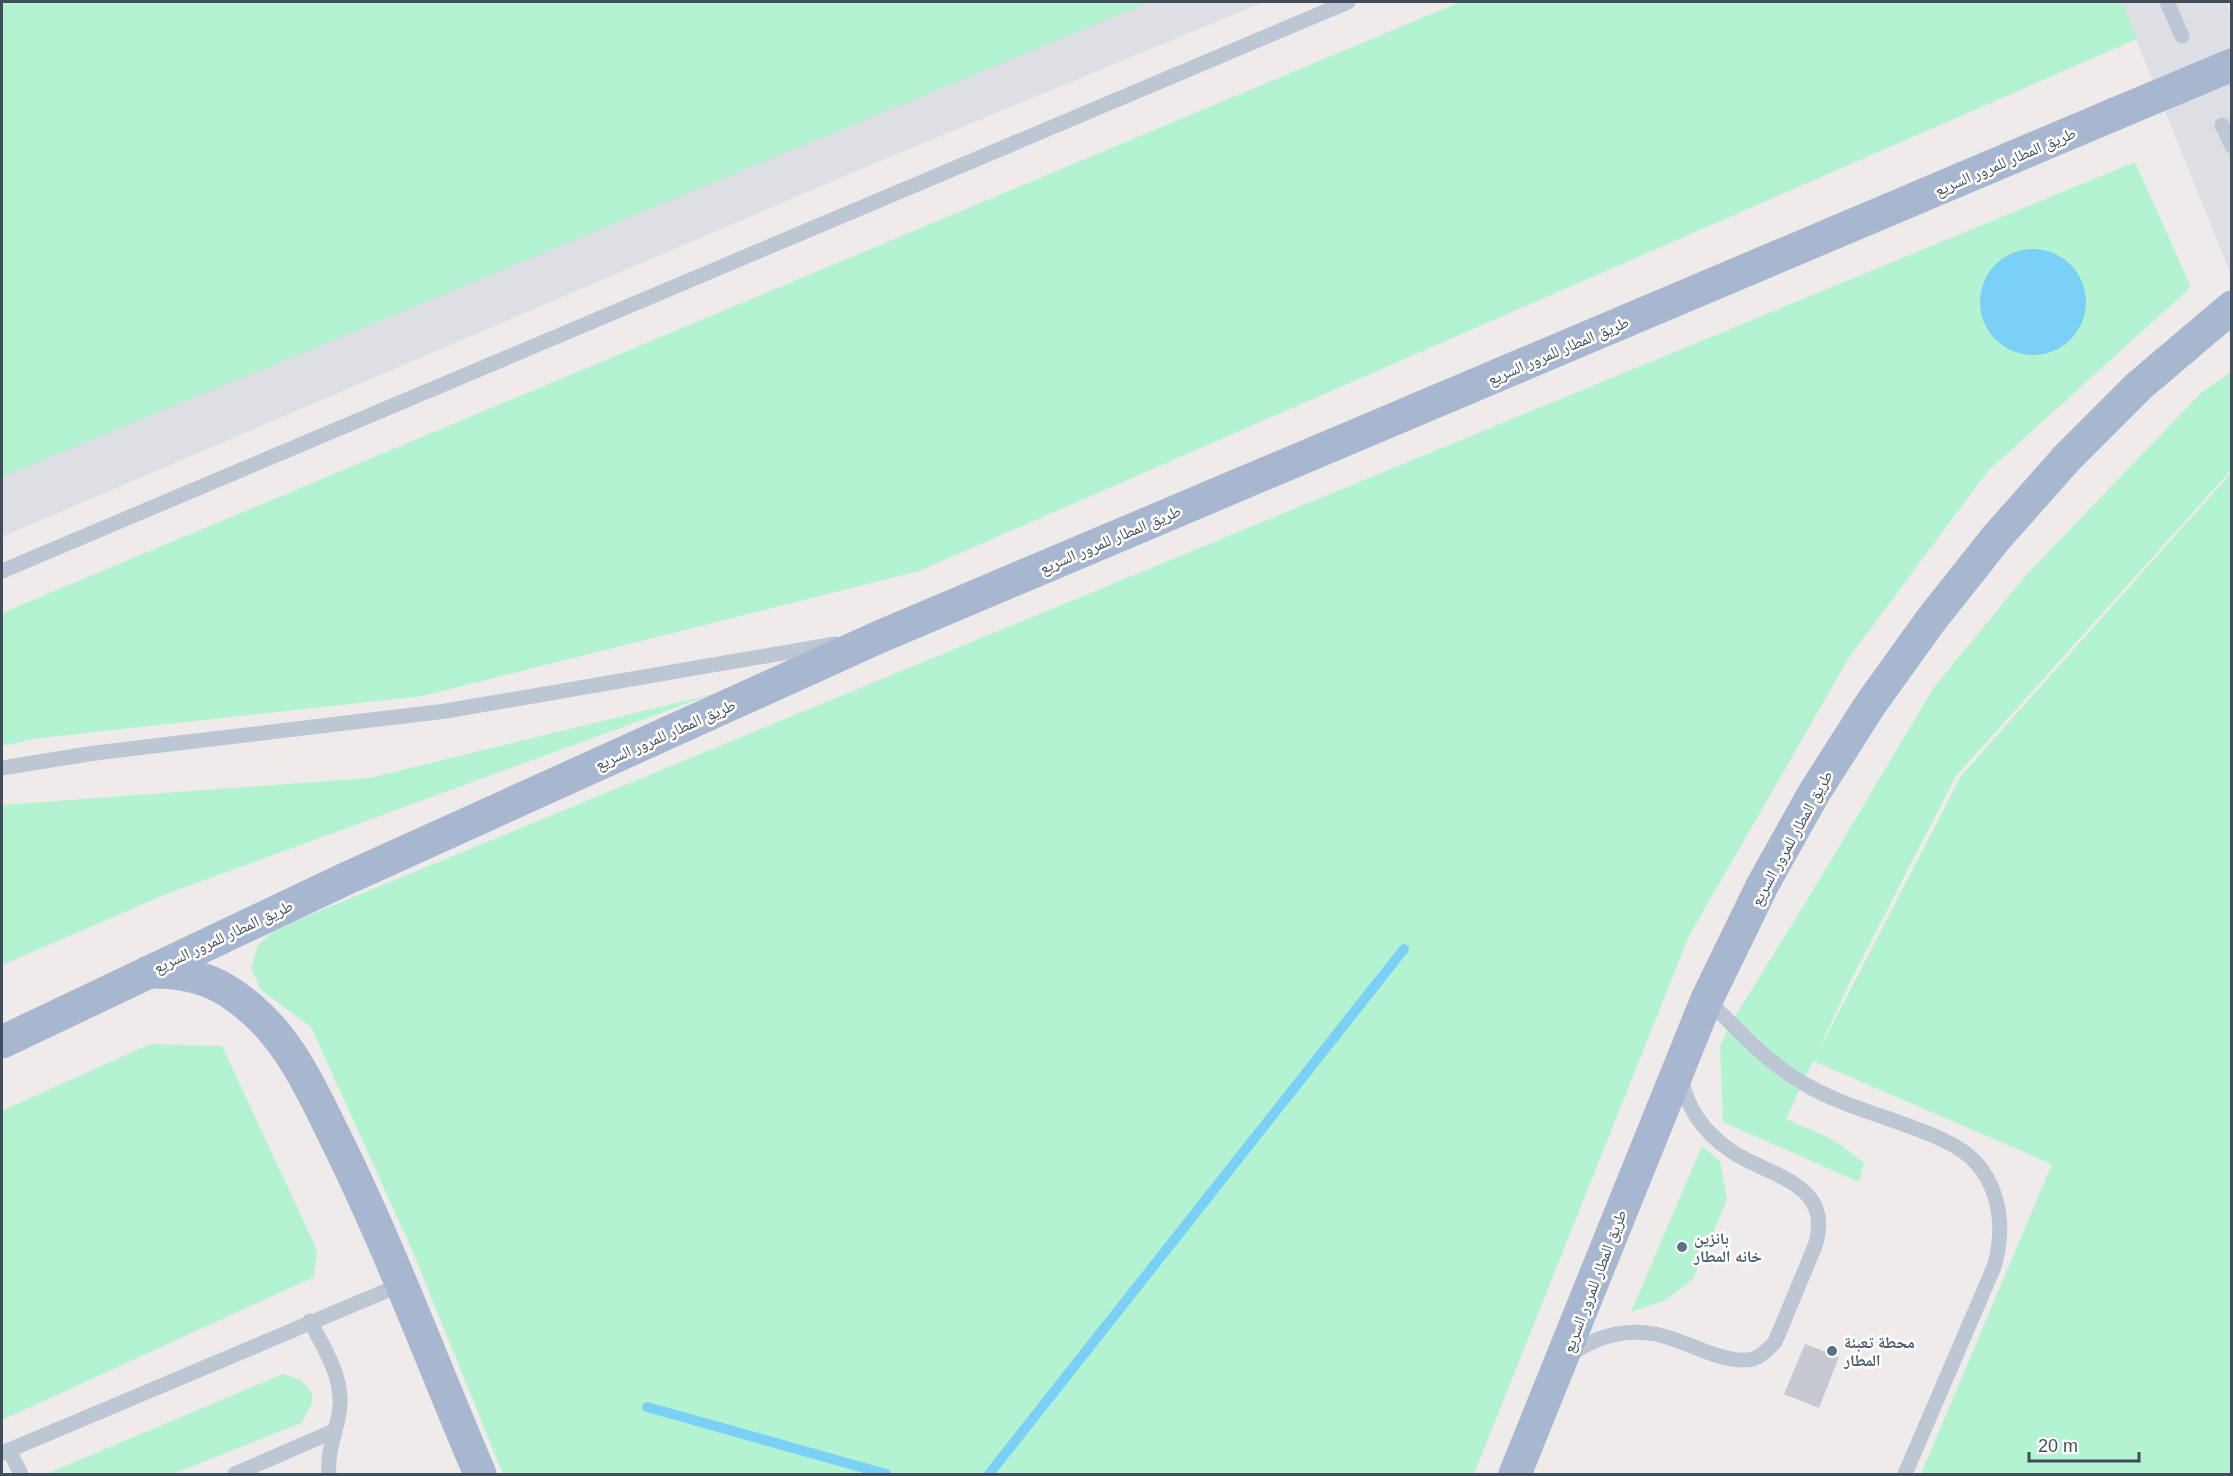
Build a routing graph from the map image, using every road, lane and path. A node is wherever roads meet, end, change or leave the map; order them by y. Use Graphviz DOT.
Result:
graph roads {
  1 [pos="1348,2"];
  2 [pos="2167,2"];
  3 [pos="2182,36"];
  4 [pos="2232,65"];
  5 [pos="2222,125"];
  6 [pos="2232,146"];
  7 [pos="2221,316"];
  8 [pos="2,571"];
  9 [pos="879,636"];
  10 [pos="2,768"];
  11 [pos="146,972"];
  12 [pos="1707,999"];
  13 [pos="2,1042"];
  14 [pos="1679,1064"];
  15 [pos="400,1285"];
  16 [pos="310,1322"];
  17 [pos="1563,1360"];
  18 [pos="334,1431"];
  19 [pos="5,1451"];
  20 [pos="21,1474"];
  21 [pos="235,1474"];
  22 [pos="329,1474"];
  23 [pos="480,1474"];
  24 [pos="1515,1474"];
  25 [pos="1905,1474"];
  1 -- 8 [label="lane"];
  2 -- 3 [label="lane"];
  4 -- 9 [label="main road, طريق المطار للمرور السريع, bridge"];
  5 -- 6 [label="lane"];
  7 -- 12 [label="main road, طريق المطار للمرور السريع"];
  9 -- 10 [label="lane"];
  9 -- 11 [label="main road, طريق المطار للمرور السريع"];
  11 -- 13 [label="main road, طريق المطار للمرور السريع"];
  11 -- 15 [label="main road"];
  12 -- 14 [label="main road, طريق المطار للمرور السريع"];
  12 -- 25 [label="lane"];
  14 -- 17 [label="main road, طريق المطار للمرور السريع"];
  14 -- 17 [label="lane"];
  15 -- 16 [label="lane"];
  15 -- 23 [label="main road"];
  16 -- 18 [label="lane"];
  16 -- 19 [label="lane"];
  17 -- 24 [label="main road, طريق المطار للمرور السريع"];
  18 -- 21 [label="lane"];
  18 -- 22 [label="lane"];
  19 -- 20 [label="lane"];
}
